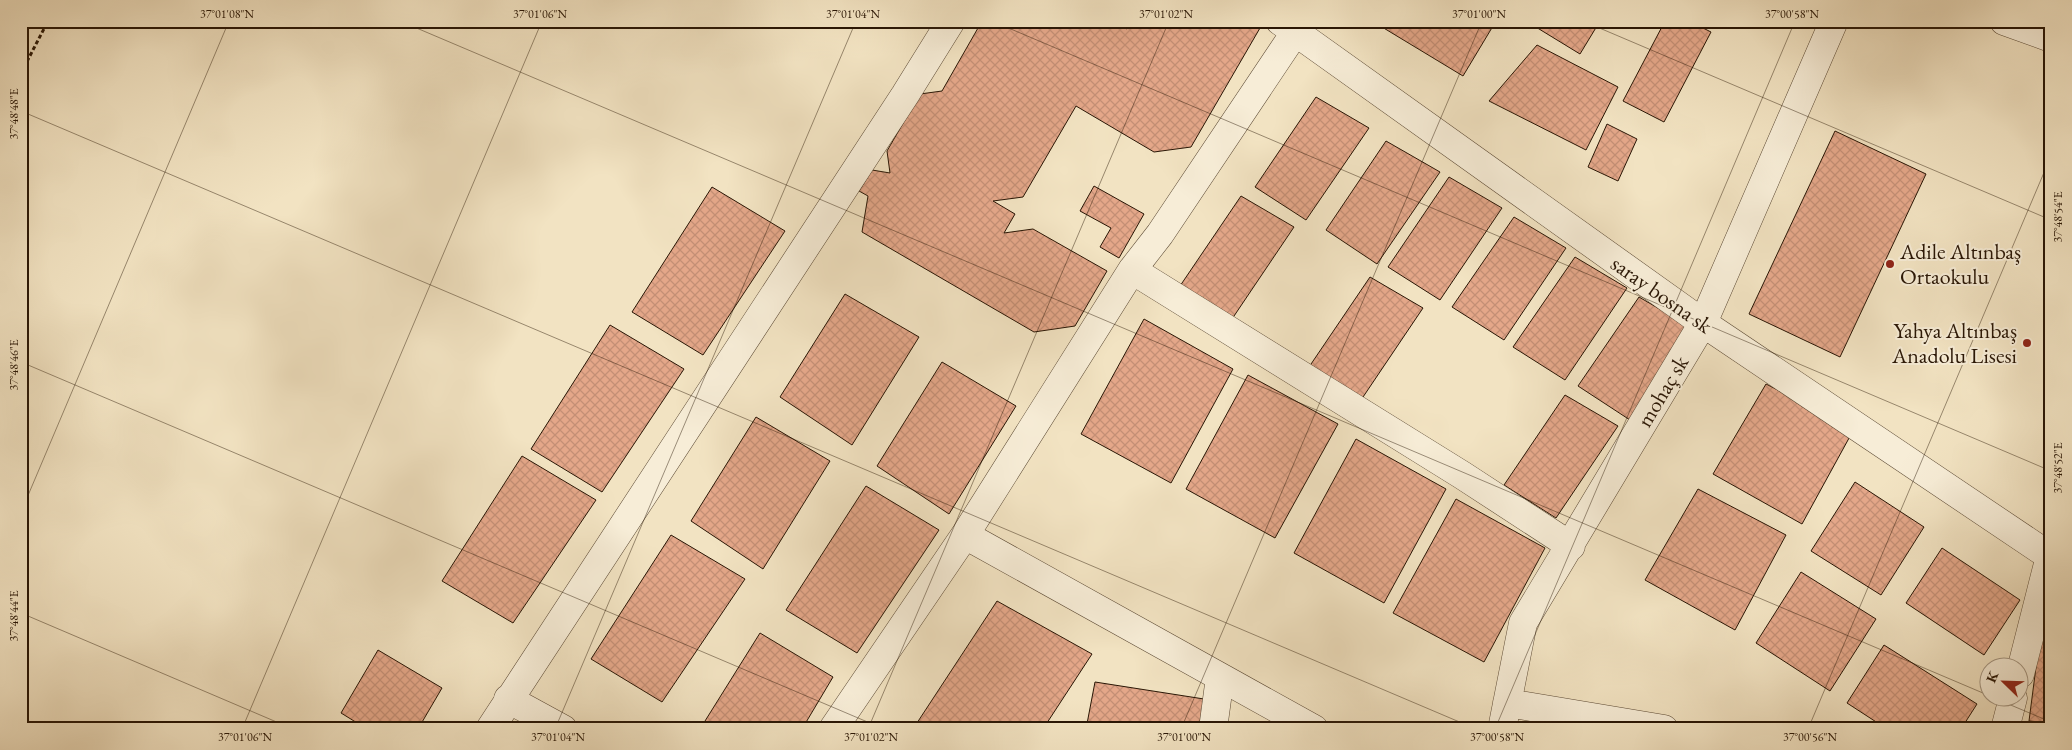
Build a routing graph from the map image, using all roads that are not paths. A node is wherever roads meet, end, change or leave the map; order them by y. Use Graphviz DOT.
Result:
graph roads {
  1 [pos="951,21"];
  2 [pos="1834,21"];
  3 [pos="2004,21"];
  4 [pos="1288,26"];
  5 [pos="2051,38"];
  6 [pos="1132,270"];
  7 [pos="1703,323"];
  8 [pos="965,535"];
  9 [pos="1571,546"];
  10 [pos="2050,556"];
  11 [pos="2024,658"];
  12 [pos="1220,678"];
  13 [pos="508,699"];
  14 [pos="2010,708"];
  15 [pos="1505,716"];
  16 [pos="490,729"];
  17 [pos="563,729"];
  18 [pos="833,729"];
  19 [pos="1214,729"];
  20 [pos="1314,729"];
  21 [pos="1664,729"];
  22 [pos="2005,729"];
  1 -- 13 [label="street"];
  2 -- 7 [label="street, mohaç sk"];
  3 -- 5 [label="street"];
  4 -- 6 [label="street"];
  4 -- 7 [label="street, saray bosna sk"];
  6 -- 8 [label="street"];
  6 -- 9 [label="street"];
  7 -- 9 [label="street, mohaç sk"];
  7 -- 10 [label="street, saray bosna sk"];
  8 -- 12 [label="street"];
  8 -- 18 [label="street"];
  9 -- 15 [label="street, mohaç sk"];
  10 -- 11 [label="street"];
  12 -- 19 [label="street"];
  12 -- 20 [label="street"];
  13 -- 16 [label="street"];
  13 -- 17 [label="street"];
  14 -- 22 [label="street"];
  15 -- 21 [label="street"];
}
